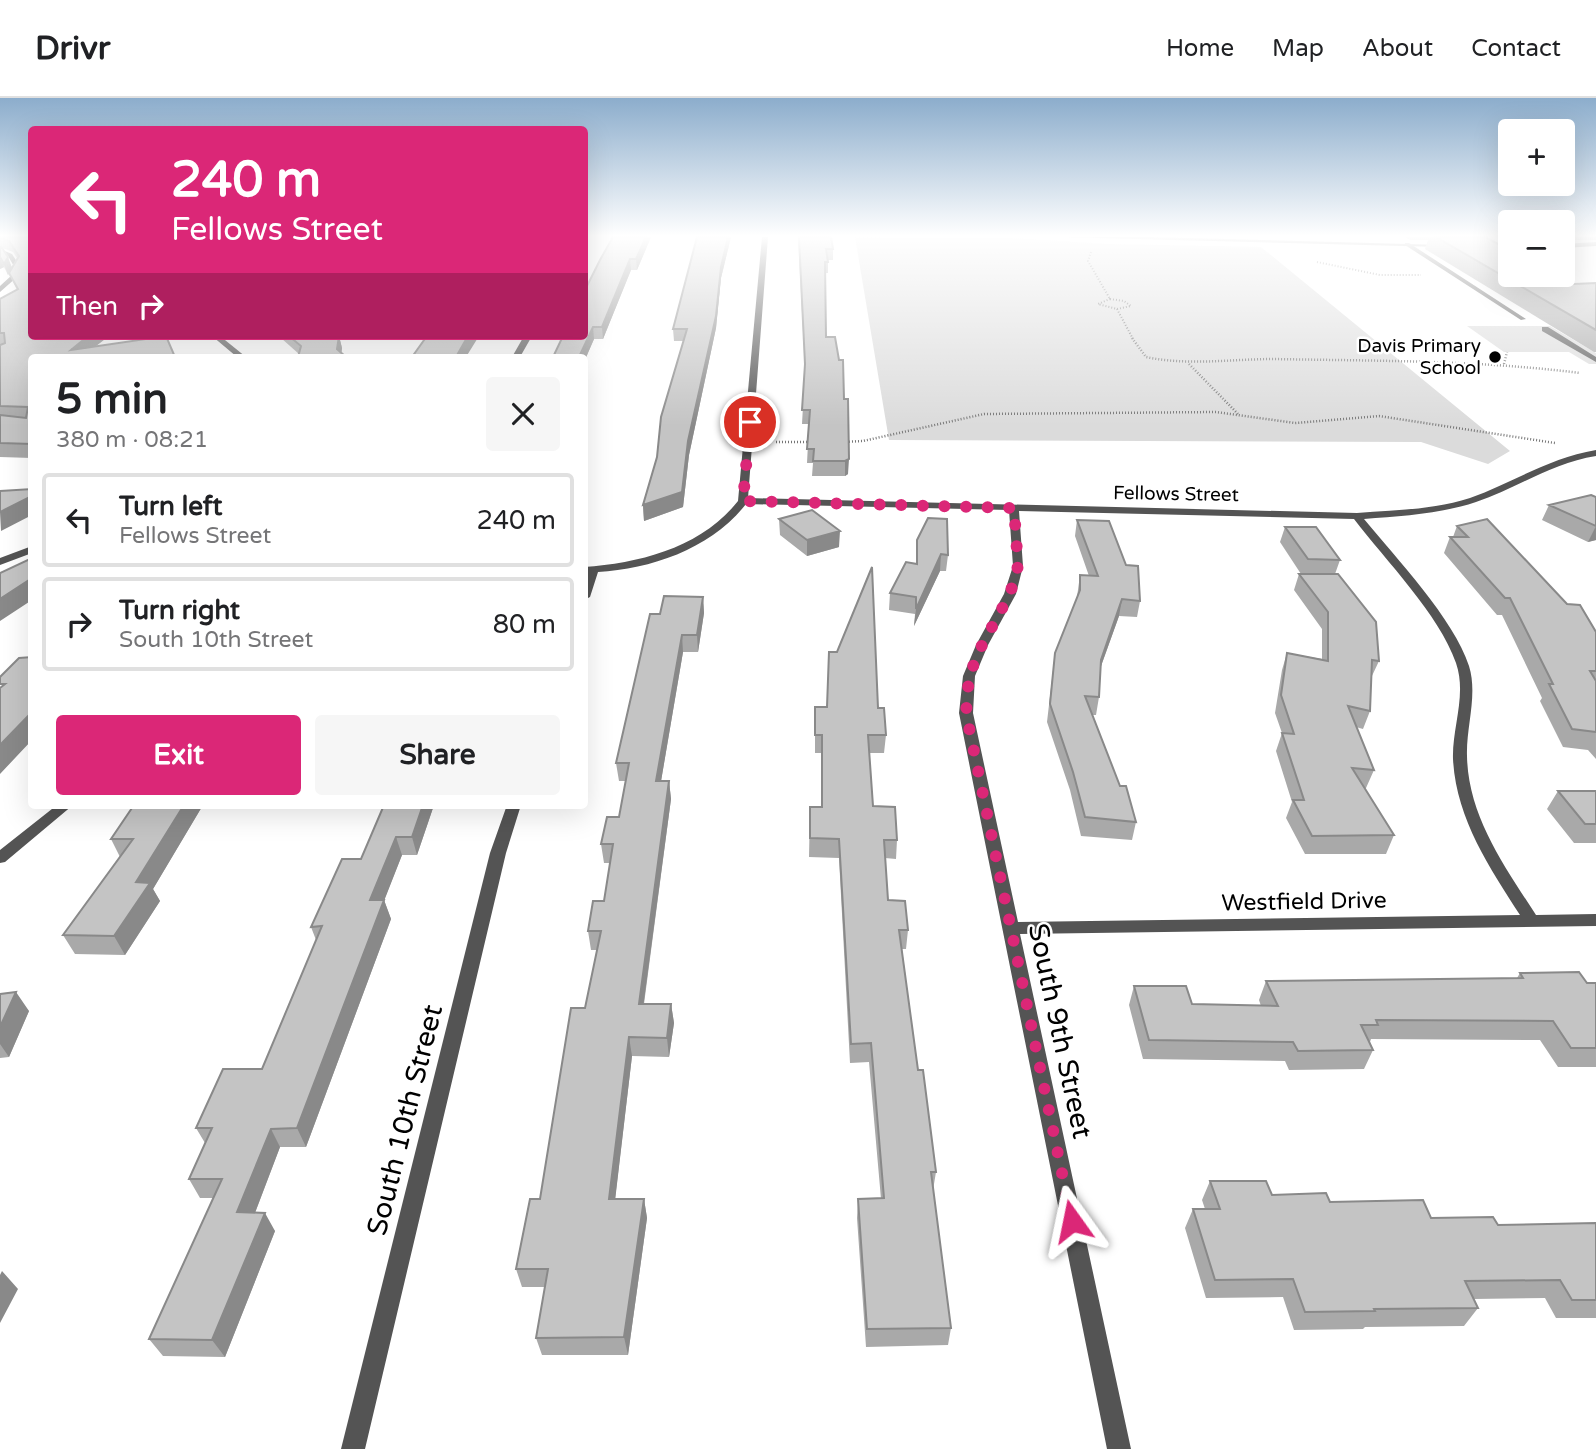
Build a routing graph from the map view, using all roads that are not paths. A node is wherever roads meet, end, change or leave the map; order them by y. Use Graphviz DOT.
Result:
graph roads {
  1 [pos="760,300"];
  2 [pos="1493,300"];
  3 [pos="1523,319"];
  4 [pos="1545,328"];
  5 [pos="221,340"];
  6 [pos="238,354"];
  7 [pos="1596,360"];
  8 [pos="1596,453"];
  9 [pos="743,501"];
  10 [pos="1014,508"];
  11 [pos="1357,516"];
  12 [pos="28,551"];
  13 [pos="0,562"];
  14 [pos="589,570"];
  15 [pos="61,809"];
  16 [pos="513,809"];
  17 [pos="0,858"];
  18 [pos="1596,920"];
  19 [pos="1532,921"];
  20 [pos="1012,928"];
  21 [pos="353,1449"];
  22 [pos="1119,1449"];
  1 -- 9 [label="street"];
  2 -- 3 [label="street"];
  4 -- 7 [label="street"];
  5 -- 6 [label="street"];
  8 -- 11 [label="street, Fellows Street"];
  9 -- 10 [label="street, Fellows Street"];
  9 -- 14 [label="street"];
  10 -- 11 [label="street, Fellows Street"];
  10 -- 20 [label="street, South 9th Street"];
  11 -- 19 [label="street"];
  12 -- 13 [label="street"];
  15 -- 17 [label="street"];
  16 -- 21 [label="street, South 10th Street"];
  18 -- 19 [label="street, Westfield Drive"];
  19 -- 20 [label="street, Westfield Drive"];
  20 -- 22 [label="street, South 9th Street"];
}
